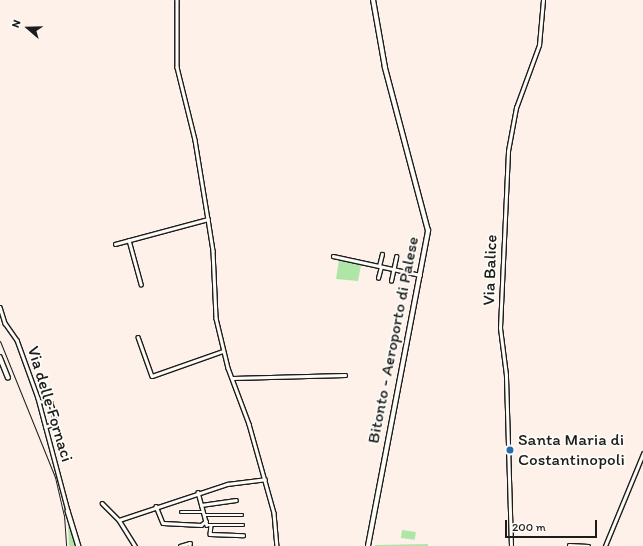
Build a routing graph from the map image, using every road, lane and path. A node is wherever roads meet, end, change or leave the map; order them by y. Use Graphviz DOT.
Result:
graph roads {
  1 [pos="177,0"];
  2 [pos="373,0"];
  3 [pos="543,0"];
  4 [pos="208,219"];
  5 [pos="129,240"];
  6 [pos="116,244"];
  7 [pos="382,254"];
  8 [pos="333,256"];
  9 [pos="396,258"];
  10 [pos="380,266"];
  11 [pos="393,269"];
  12 [pos="420,275"];
  13 [pos="378,278"];
  14 [pos="391,281"];
  15 [pos="141,284"];
  16 [pos="0,307"];
  17 [pos="138,337"];
  18 [pos="223,351"];
  19 [pos="0,357"];
  20 [pos="345,375"];
  21 [pos="8,377"];
  22 [pos="232,378"];
  23 [pos="39,401"];
  24 [pos="46,428"];
  25 [pos="643,454"];
  26 [pos="265,479"];
  27 [pos="198,492"];
  28 [pos="236,500"];
  29 [pos="102,503"];
  30 [pos="201,504"];
  31 [pos="156,506"];
  32 [pos="68,511"];
  33 [pos="181,512"];
  34 [pos="204,514"];
  35 [pos="242,515"];
  36 [pos="119,520"];
  37 [pos="206,521"];
  38 [pos="211,525"];
  39 [pos="243,525"];
  40 [pos="243,535"];
  41 [pos="569,545"];
  42 [pos="79,546"];
  43 [pos="134,546"];
  44 [pos="180,546"];
  45 [pos="190,546"];
  46 [pos="277,546"];
  47 [pos="368,546"];
  48 [pos="511,546"];
  49 [pos="588,546"];
  50 [pos="605,546"];
  1 -- 4 [label="street"];
  2 -- 12 [label="main road, Bitonto - Aeroporto di Palese"];
  3 -- 48 [label="street, Via Balice"];
  4 -- 5 [label="street"];
  4 -- 18 [label="street"];
  5 -- 6 [label="street"];
  5 -- 15 [label="street"];
  7 -- 10 [label="street"];
  8 -- 10 [label="street"];
  9 -- 11 [label="street"];
  10 -- 11 [label="street"];
  10 -- 13 [label="street"];
  11 -- 12 [label="street"];
  11 -- 14 [label="street"];
  12 -- 47 [label="main road, Bitonto - Aeroporto di Palese"];
  16 -- 23 [label="street, Via delle Fornaci"];
  17 -- 18 [label="street"];
  18 -- 22 [label="street"];
  19 -- 21 [label="main road"];
  20 -- 22 [label="street"];
  22 -- 26 [label="street"];
  23 -- 24 [label="street, Via delle Fornaci"];
  23 -- 24 [label="street"];
  24 -- 32 [label="street, Via delle Fornaci"];
  25 -- 50 [label="street"];
  26 -- 27 [label="street"];
  26 -- 46 [label="street"];
  27 -- 30 [label="street"];
  27 -- 31 [label="street"];
  28 -- 30 [label="street"];
  29 -- 36 [label="street"];
  30 -- 34 [label="street"];
  31 -- 36 [label="street"];
  31 -- 37 [label="street"];
  32 -- 42 [label="main road"];
  33 -- 34 [label="street"];
  34 -- 35 [label="street"];
  34 -- 37 [label="street"];
  36 -- 43 [label="street"];
  37 -- 38 [label="street"];
  38 -- 39 [label="street"];
  38 -- 40 [label="street"];
  41 -- 49 [label="street"];
  44 -- 45 [label="street"];
}
